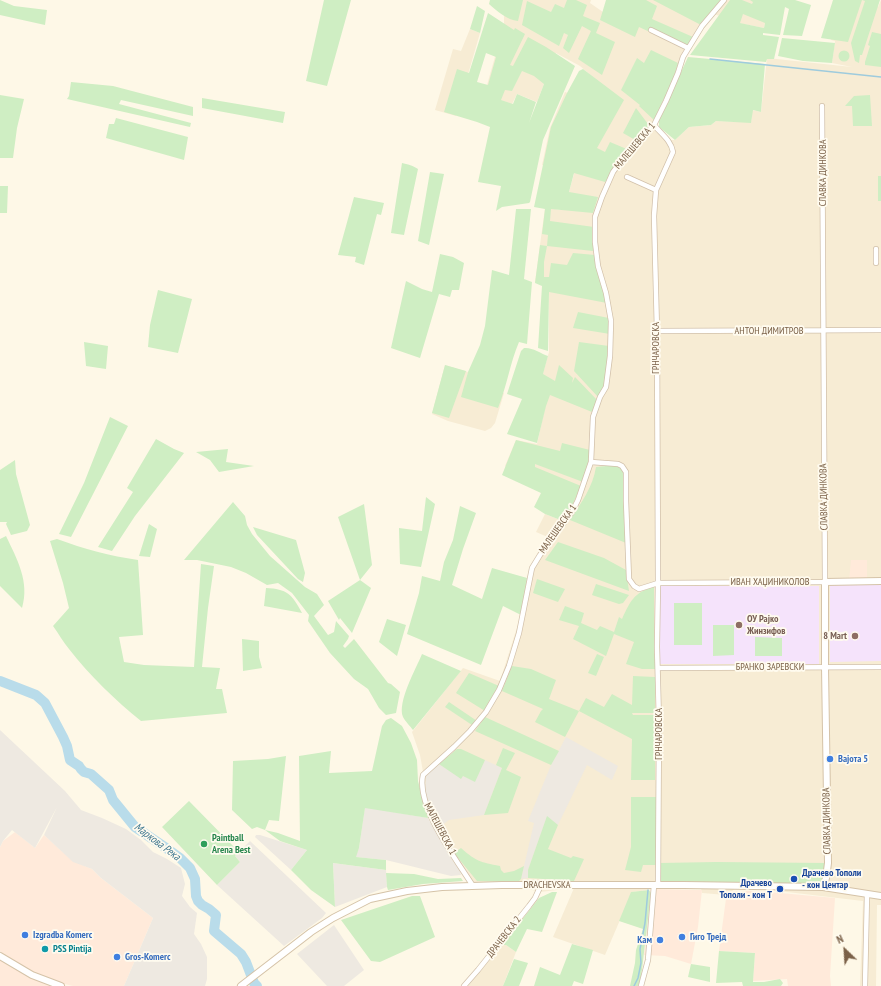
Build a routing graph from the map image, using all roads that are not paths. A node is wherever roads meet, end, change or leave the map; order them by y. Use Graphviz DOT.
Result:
graph roads {
  1 [pos="724,0"];
  2 [pos="651,30"];
  3 [pos="688,48"];
  4 [pos="822,106"];
  5 [pos="654,125"];
  6 [pos="627,177"];
  7 [pos="656,190"];
  8 [pos="876,249"];
  9 [pos="876,263"];
  10 [pos="881,330"];
  11 [pos="824,331"];
  12 [pos="657,332"];
  13 [pos="591,462"];
  14 [pos="881,581"];
  15 [pos="825,582"];
  16 [pos="658,583"];
  17 [pos="825,667"];
  18 [pos="881,667"];
  19 [pos="658,668"];
  20 [pos="826,878"];
  21 [pos="541,885"];
  22 [pos="473,886"];
  23 [pos="656,886"];
  24 [pos="782,887"];
  25 [pos="823,887"];
  26 [pos="867,894"];
  27 [pos="881,896"];
  28 [pos="0,956"];
  29 [pos="61,986"];
  30 [pos="241,986"];
  31 [pos="464,986"];
  32 [pos="641,986"];
  33 [pos="865,986"];
  1 -- 3 [label="street, МАЛЕШЕВСКА 1"];
  2 -- 3 [label="street"];
  3 -- 5 [label="street, МАЛЕШЕВСКА 1"];
  4 -- 11 [label="street, СЛАВКА ДИНКОВА"];
  5 -- 7 [label="street, ГРНЧАРОВСКА"];
  5 -- 13 [label="street, МАЛЕШЕВСКА 1"];
  6 -- 7 [label="street"];
  7 -- 12 [label="street, ГРНЧАРОВСКА"];
  8 -- 9 [label="street"];
  10 -- 11 [label="street, АНТОН ДИМИТРОВ"];
  11 -- 12 [label="street, АНТОН ДИМИТРОВ"];
  11 -- 15 [label="street, СЛАВКА ДИНКОВА"];
  12 -- 16 [label="street, ГРНЧАРОВСКА"];
  13 -- 16 [label="street"];
  13 -- 22 [label="street, МАЛЕШЕВСКА 1"];
  14 -- 15 [label="main road, ИВАН ХАЏИНИКОЛОВ"];
  15 -- 16 [label="street, ИВАН ХАЏИНИКОЛОВ"];
  15 -- 17 [label="main road, СЛАВКА ДИНКОВА"];
  16 -- 19 [label="street, ГРНЧАРОВСКА"];
  17 -- 18 [label="street, БРАНКО ЗАРЕВСКИ"];
  17 -- 19 [label="street, БРАНКО ЗАРЕВСКИ"];
  17 -- 20 [label="main road, СЛАВКА ДИНКОВА"];
  19 -- 23 [label="street, ГРНЧАРОВСКА"];
  20 -- 24 [label="main road"];
  20 -- 25 [label="main road, СЛАВКА ДИНКОВА"];
  21 -- 22 [label="main road, DRACHEVSKA"];
  21 -- 23 [label="main road, DRACHEVSKA"];
  21 -- 31 [label="street, ДРАЧЕВСКА 2"];
  22 -- 30 [label="main road, DRACHEVSKA"];
  23 -- 24 [label="main road, DRACHEVSKA"];
  23 -- 32 [label="street, ГРНЧАРОВСКА"];
  24 -- 25 [label="main road, DRACHEVSKA"];
  25 -- 26 [label="main road, DRACHEVSKA"];
  26 -- 27 [label="main road, DRACHEVSKA"];
  26 -- 33 [label="street"];
  28 -- 29 [label="main road"];
}
